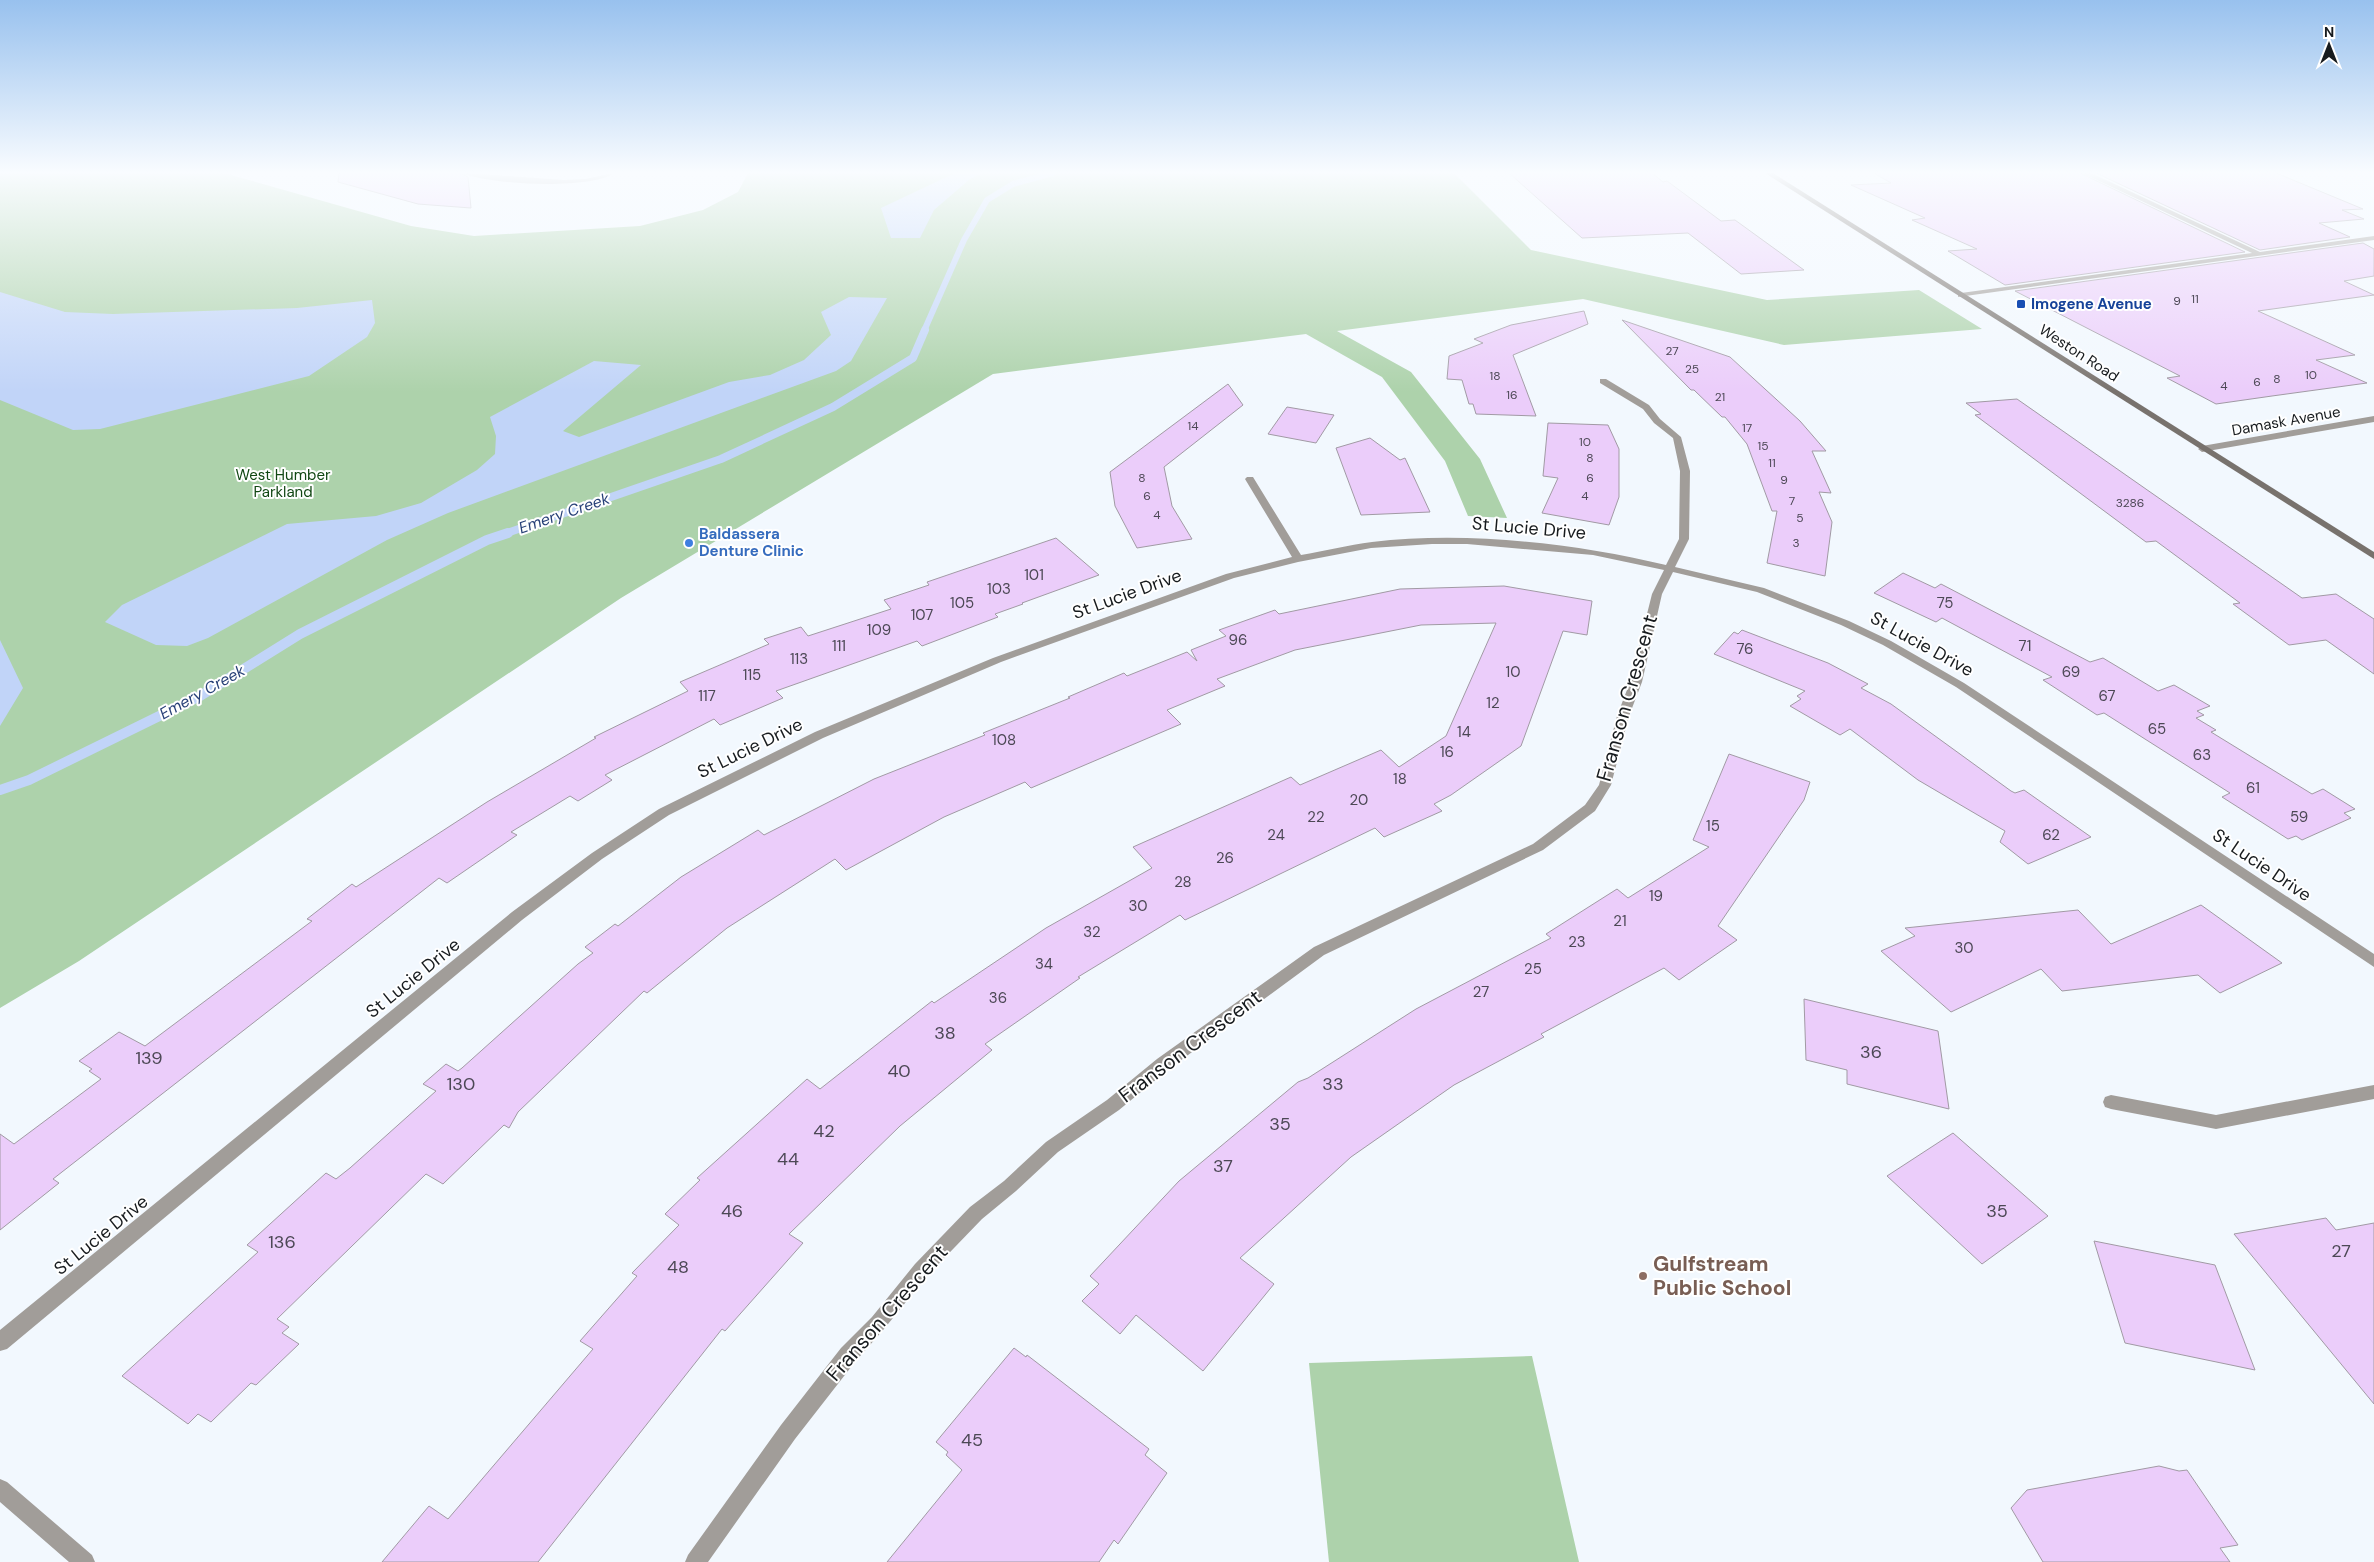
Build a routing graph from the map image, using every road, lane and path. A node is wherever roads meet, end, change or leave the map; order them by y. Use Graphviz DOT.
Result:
graph roads {
  1 [pos="1883,246"];
  2 [pos="2241,246"];
  3 [pos="2317,246"];
  4 [pos="2258,254"];
  5 [pos="1961,295"];
  6 [pos="1603,381"];
  7 [pos="2374,420"];
  8 [pos="2202,449"];
  9 [pos="1250,479"];
  10 [pos="2374,556"];
  11 [pos="1298,559"];
  12 [pos="1668,570"];
  13 [pos="2374,961"];
  14 [pos="2374,1092"];
  15 [pos="2111,1102"];
  16 [pos="0,1342"];
  17 [pos="0,1489"];
  18 [pos="85,1562"];
  19 [pos="695,1562"];
  1 -- 5 [label="main road, Weston Road"];
  2 -- 4 [label="street"];
  3 -- 4 [label="street"];
  4 -- 5 [label="street"];
  5 -- 8 [label="main road, Weston Road"];
  6 -- 12 [label="street, Franson Crescent"];
  7 -- 8 [label="street, Damask Avenue"];
  8 -- 10 [label="main road, Weston Road"];
  9 -- 11 [label="street"];
  11 -- 12 [label="street, St Lucie Drive"];
  11 -- 16 [label="street, St Lucie Drive"];
  12 -- 13 [label="street, St Lucie Drive"];
  12 -- 19 [label="street, Franson Crescent"];
  14 -- 15 [label="street"];
  17 -- 18 [label="street"];
}
